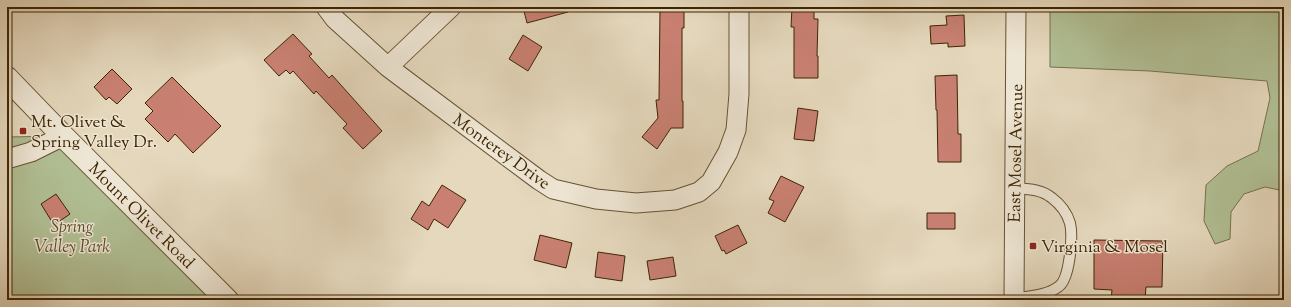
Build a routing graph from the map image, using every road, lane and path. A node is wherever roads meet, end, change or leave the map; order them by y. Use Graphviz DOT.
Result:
graph roads {
  1 [pos="326,7"];
  2 [pos="451,7"];
  3 [pos="739,7"];
  4 [pos="1016,7"];
  5 [pos="388,68"];
  6 [pos="7,78"];
  7 [pos="63,136"];
  8 [pos="7,159"];
  9 [pos="1014,188"];
  10 [pos="1014,299"];
  11 [pos="226,300"];
  1 -- 5 [label="street, Monterey Drive"];
  2 -- 5 [label="street"];
  3 -- 5 [label="street, Monterey Drive"];
  4 -- 9 [label="street, East Mosel Avenue"];
  6 -- 7 [label="street, Mount Olivet Road"];
  7 -- 8 [label="street"];
  7 -- 11 [label="street, Mount Olivet Road"];
  9 -- 10 [label="street, East Mosel Avenue"];
  9 -- 10 [label="lane"];
}
